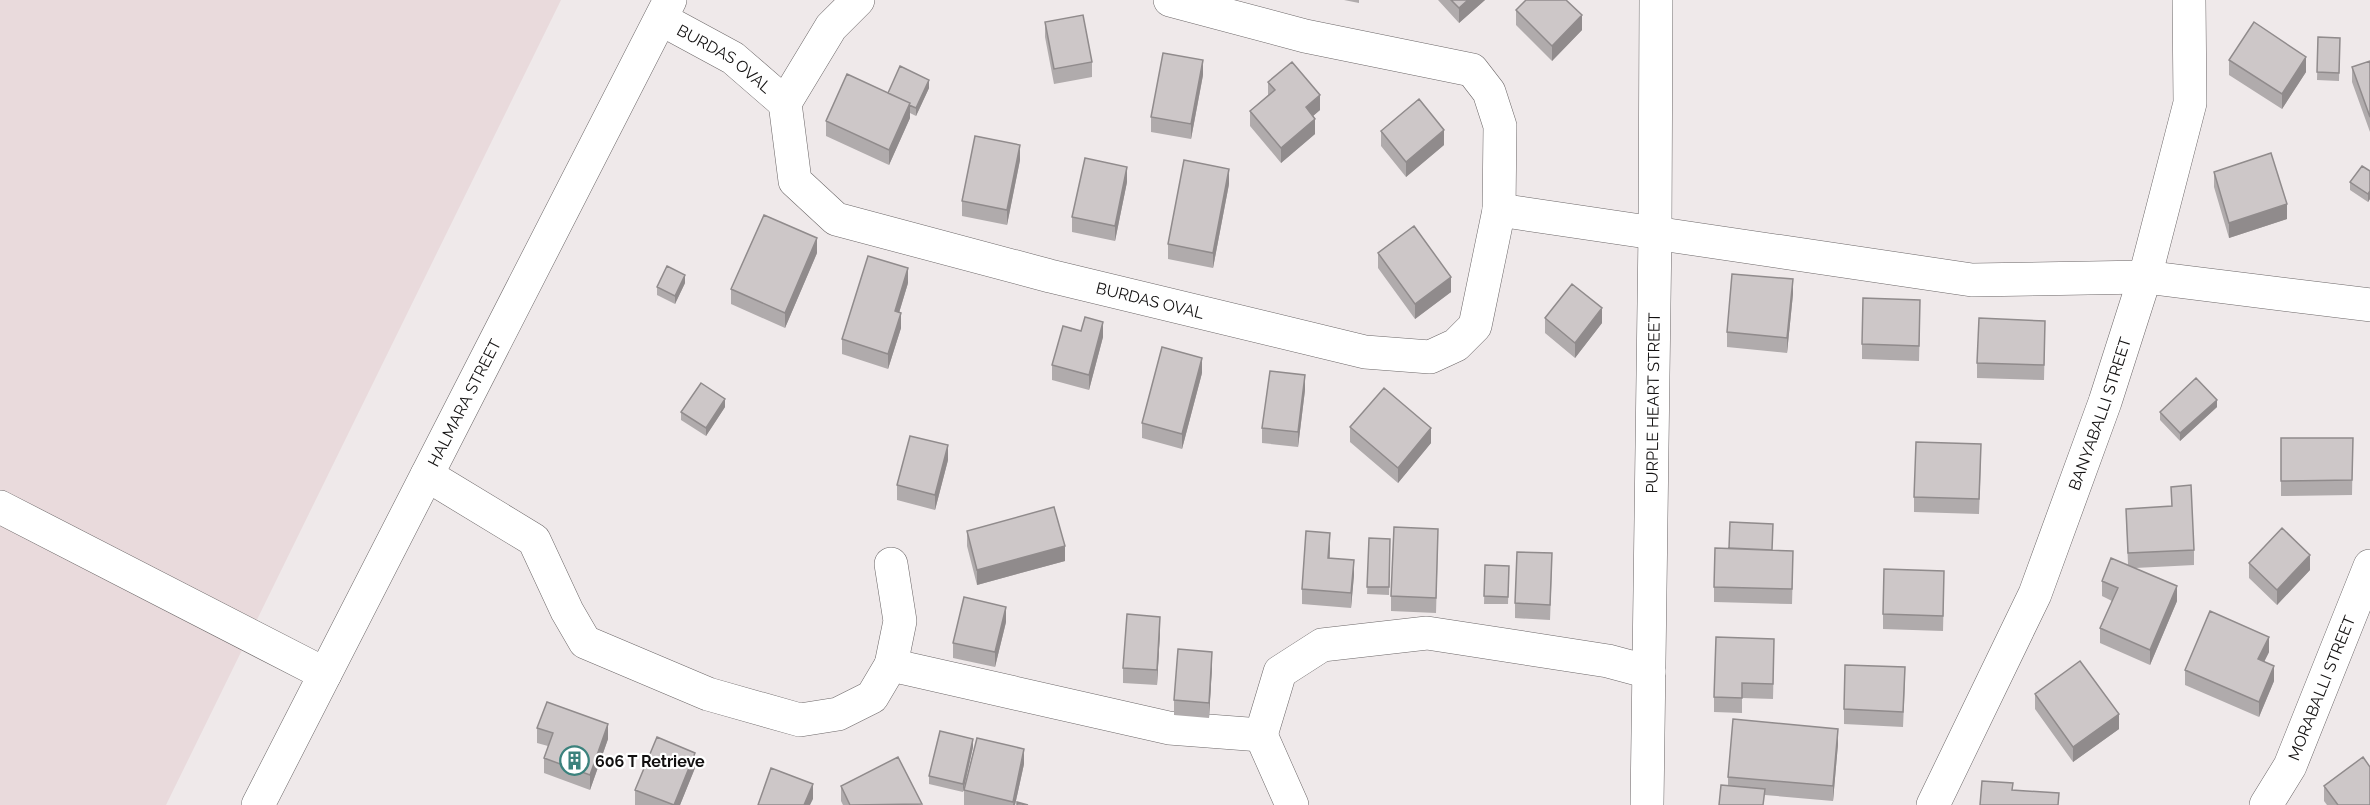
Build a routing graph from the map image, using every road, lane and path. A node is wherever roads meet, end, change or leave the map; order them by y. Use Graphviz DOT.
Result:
graph roads {
  1 [pos="858,0"];
  2 [pos="1170,0"];
  3 [pos="1656,0"];
  4 [pos="2189,0"];
  5 [pos="666,9"];
  6 [pos="786,103"];
  7 [pos="1498,210"];
  8 [pos="1655,232"];
  9 [pos="2145,277"];
  10 [pos="2370,305"];
  11 [pos="427,475"];
  12 [pos="0,507"];
  13 [pos="891,564"];
  14 [pos="2370,566"];
  15 [pos="891,665"];
  16 [pos="1649,672"];
  17 [pos="325,674"];
  18 [pos="1261,735"];
  19 [pos="258,805"];
  20 [pos="1292,805"];
  21 [pos="1647,805"];
  22 [pos="1933,805"];
  23 [pos="2266,805"];
  1 -- 6 [label="street, BURDAS OVAL"];
  2 -- 7 [label="street, BURDAS OVAL"];
  3 -- 8 [label="street, PURPLE HEART STREET"];
  4 -- 9 [label="street, BANYABALLI STREET"];
  5 -- 6 [label="street, BURDAS OVAL"];
  5 -- 11 [label="street, HALMARA STREET"];
  6 -- 7 [label="street, BURDAS OVAL"];
  7 -- 8 [label="street"];
  8 -- 9 [label="street"];
  8 -- 16 [label="street, PURPLE HEART STREET"];
  9 -- 10 [label="street"];
  9 -- 22 [label="street, BANYABALLI STREET"];
  11 -- 15 [label="street"];
  11 -- 17 [label="street, HALMARA STREET"];
  12 -- 17 [label="street"];
  13 -- 15 [label="street"];
  14 -- 23 [label="street, MORABALLI STREET"];
  15 -- 18 [label="street"];
  16 -- 18 [label="street"];
  16 -- 21 [label="street, PURPLE HEART STREET"];
  17 -- 19 [label="street, HALMARA STREET"];
  18 -- 20 [label="street"];
}
